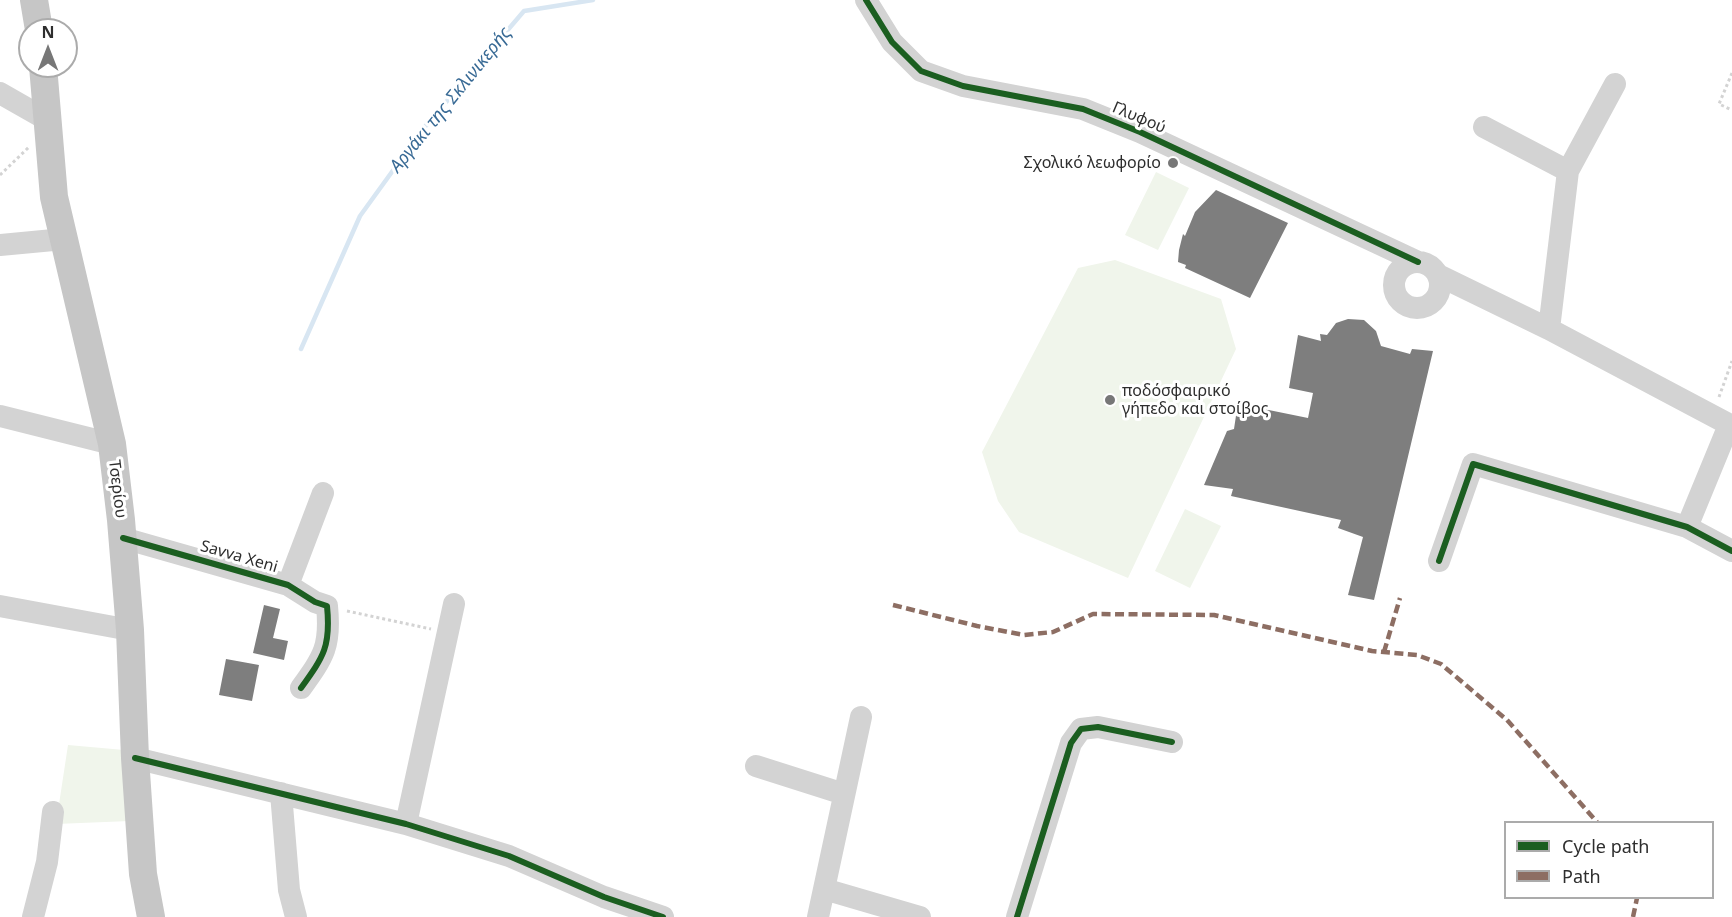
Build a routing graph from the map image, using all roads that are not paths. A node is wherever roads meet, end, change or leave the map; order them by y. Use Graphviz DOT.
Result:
graph roads {
  1 [pos="34,0"];
  2 [pos="866,0"];
  3 [pos="37,18"];
  4 [pos="44,78"];
  5 [pos="1615,84"];
  6 [pos="0,93"];
  7 [pos="49,124"];
  8 [pos="1484,127"];
  9 [pos="1568,171"];
  10 [pos="64,239"];
  11 [pos="0,245"];
  12 [pos="1418,262"];
  13 [pos="1438,274"];
  14 [pos="1549,329"];
  15 [pos="0,416"];
  16 [pos="1724,422"];
  17 [pos="112,444"];
  18 [pos="323,493"];
  19 [pos="1687,527"];
  20 [pos="123,538"];
  21 [pos="1732,551"];
  22 [pos="1438,561"];
  23 [pos="288,585"];
  24 [pos="454,604"];
  25 [pos="0,606"];
  26 [pos="130,630"];
  27 [pos="301,688"];
  28 [pos="861,717"];
  29 [pos="1172,742"];
  30 [pos="135,758"];
  31 [pos="756,766"];
  32 [pos="281,792"];
  33 [pos="844,794"];
  34 [pos="53,812"];
  35 [pos="406,824"];
  36 [pos="824,889"];
  37 [pos="602,907"];
  38 [pos="33,917"];
  39 [pos="151,917"];
  40 [pos="296,917"];
  41 [pos="663,917"];
  42 [pos="818,917"];
  43 [pos="920,917"];
  44 [pos="1017,917"];
  1 -- 3 [label="main road"];
  2 -- 12 [label="street, Γλυφού"];
  4 -- 7 [label="main road, Τσερίου"];
  5 -- 9 [label="street"];
  6 -- 7 [label="street"];
  7 -- 10 [label="main road, Τσερίου"];
  8 -- 9 [label="street"];
  9 -- 14 [label="street"];
  10 -- 11 [label="street"];
  10 -- 17 [label="main road, Τσερίου"];
  12 -- 13 [label="street"];
  12 -- 13 [label="street"];
  13 -- 14 [label="street"];
  14 -- 16 [label="street"];
  15 -- 17 [label="street"];
  16 -- 19 [label="street"];
  17 -- 20 [label="main road, Τσερίου"];
  18 -- 23 [label="street"];
  19 -- 21 [label="street"];
  19 -- 22 [label="street"];
  20 -- 23 [label="street, Savva Xeni"];
  20 -- 26 [label="main road, Τσερίου"];
  23 -- 27 [label="street, Savva Xeni"];
  24 -- 35 [label="street"];
  25 -- 26 [label="street"];
  26 -- 30 [label="main road, Τσερίου"];
  28 -- 33 [label="street"];
  29 -- 44 [label="street"];
  30 -- 32 [label="street"];
  30 -- 39 [label="main road, Τσερίου"];
  31 -- 33 [label="street"];
  32 -- 35 [label="street"];
  32 -- 40 [label="street"];
  33 -- 36 [label="street"];
  34 -- 38 [label="street"];
  35 -- 37 [label="street"];
  36 -- 42 [label="street"];
  36 -- 43 [label="street"];
  37 -- 41 [label="street"];
}
